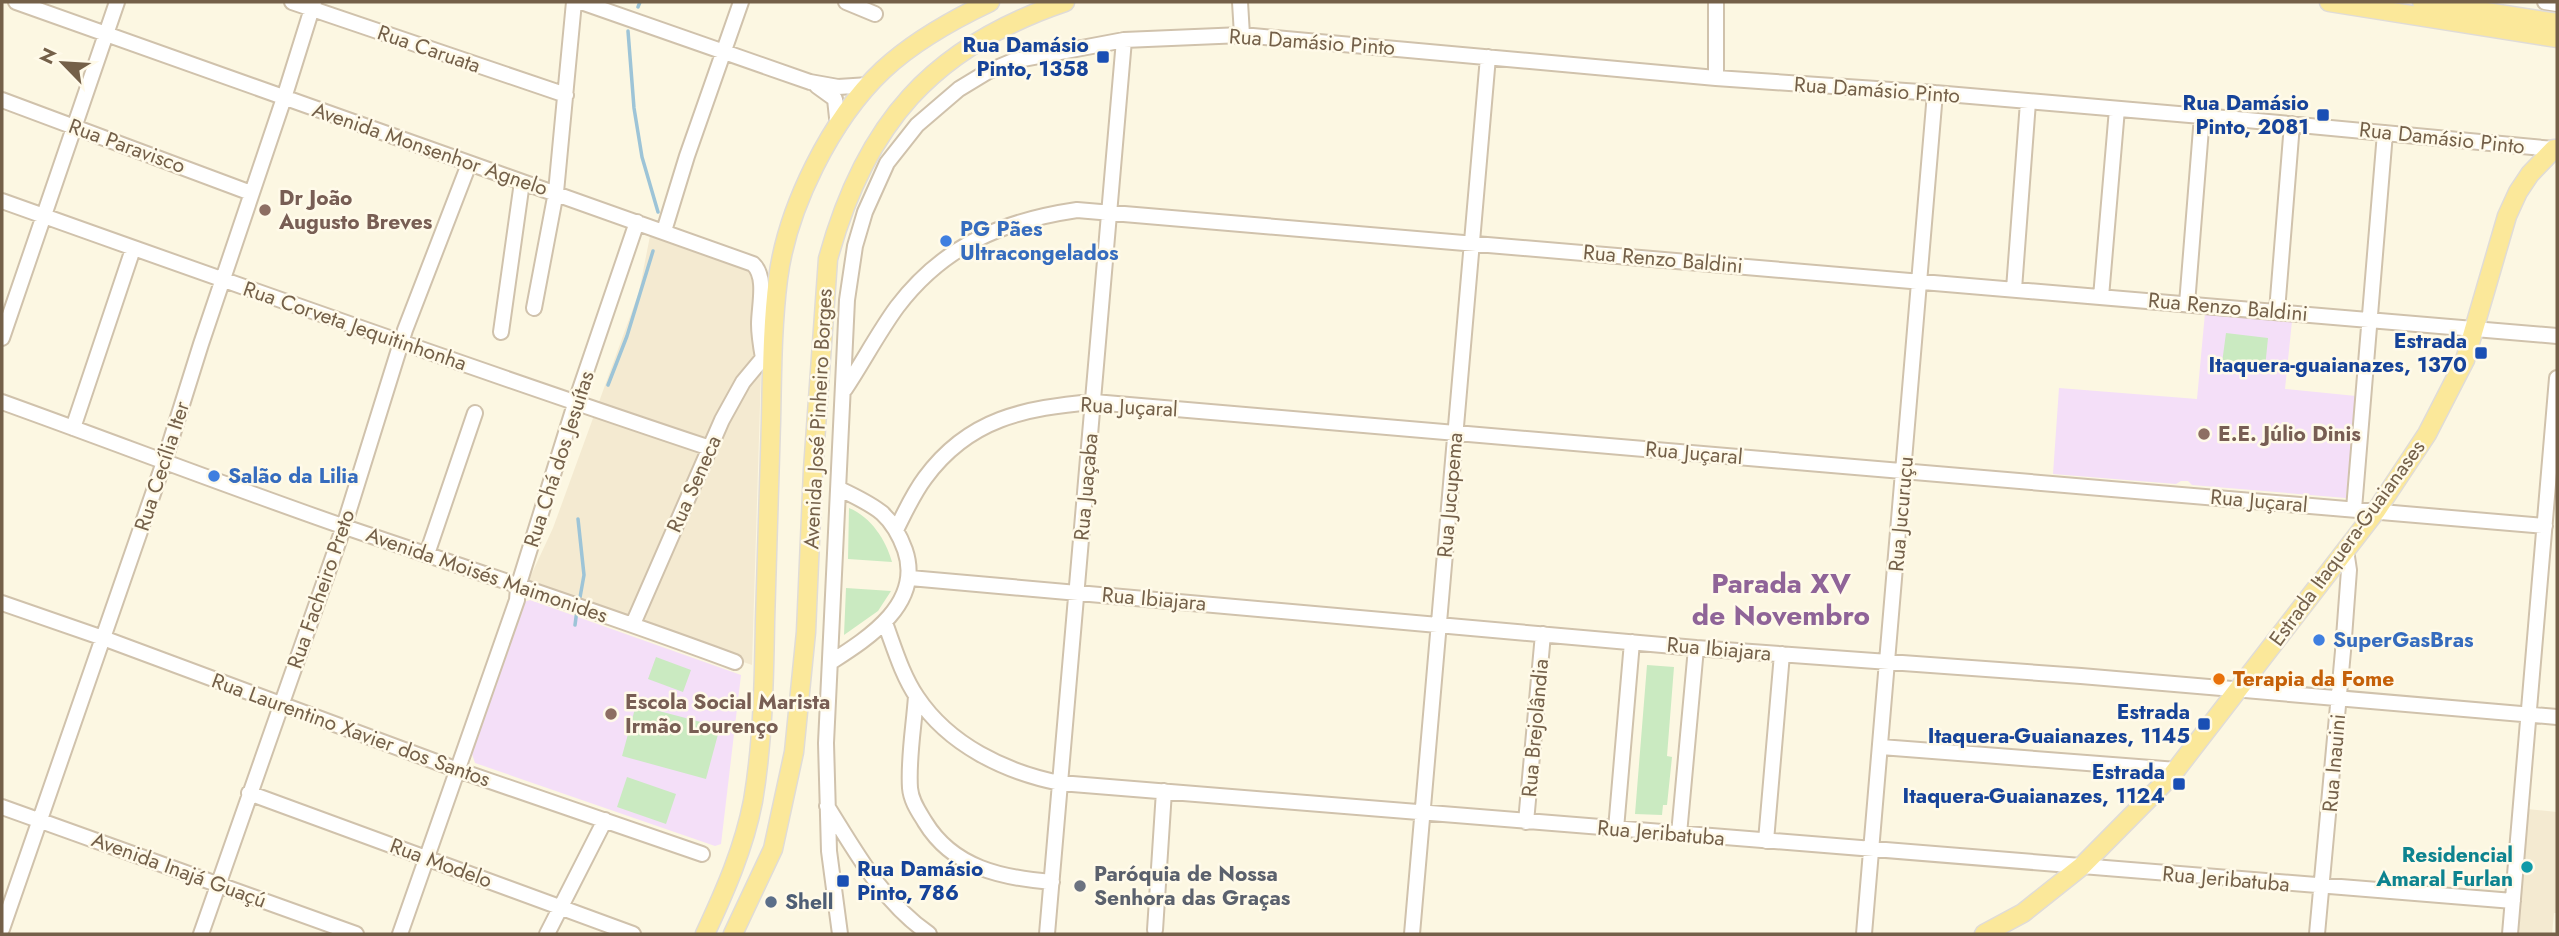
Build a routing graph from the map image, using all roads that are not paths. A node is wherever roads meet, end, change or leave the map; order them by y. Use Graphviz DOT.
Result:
graph roads {
  1 [pos="16,2"];
  2 [pos="117,2"];
  3 [pos="292,2"];
  4 [pos="574,2"];
  5 [pos="581,2"];
  6 [pos="741,2"];
  7 [pos="846,2"];
  8 [pos="989,2"];
  9 [pos="1065,2"];
  10 [pos="1240,2"];
  11 [pos="1716,2"];
  12 [pos="2329,2"];
  13 [pos="2422,2"];
  14 [pos="2545,2"];
  15 [pos="2557,4"];
  16 [pos="313,5"];
  17 [pos="875,14"];
  18 [pos="2557,23"];
  19 [pos="106,35"];
  20 [pos="1242,35"];
  21 [pos="2557,38"];
  22 [pos="1124,40"];
  23 [pos="723,50"];
  24 [pos="1488,57"];
  25 [pos="1716,78"];
  26 [pos="810,82"];
  27 [pos="869,85"];
  28 [pos="1935,93"];
  29 [pos="566,95"];
  30 [pos="284,98"];
  31 [pos="2,100"];
  32 [pos="2028,102"];
  33 [pos="2117,109"];
  34 [pos="2202,116"];
  35 [pos="2292,124"];
  36 [pos="74,126"];
  37 [pos="838,127"];
  38 [pos="2385,133"];
  39 [pos="2556,149"];
  40 [pos="469,164"];
  41 [pos="522,182"];
  42 [pos="556,192"];
  43 [pos="251,193"];
  44 [pos="2,201"];
  45 [pos="1110,212"];
  46 [pos="43,216"];
  47 [pos="639,222"];
  48 [pos="662,230"];
  49 [pos="1471,243"];
  50 [pos="133,250"];
  51 [pos="222,280"];
  52 [pos="1920,281"];
  53 [pos="2014,289"];
  54 [pos="2101,297"];
  55 [pos="7,304"];
  56 [pos="2188,304"];
  57 [pos="534,308"];
  58 [pos="2277,311"];
  59 [pos="2369,318"];
  60 [pos="2476,327"];
  61 [pos="501,332"];
  62 [pos="2557,336"];
  63 [pos="2,338"];
  64 [pos="401,342"];
  65 [pos="768,358"];
  66 [pos="2557,378"];
  67 [pos="844,391"];
  68 [pos="2,402"];
  69 [pos="1094,402"];
  70 [pos="575,404"];
  71 [pos="475,413"];
  72 [pos="73,428"];
  73 [pos="1456,433"];
  74 [pos="710,448"];
  75 [pos="164,463"];
  76 [pos="1904,471"];
  77 [pos="840,489"];
  78 [pos="2354,509"];
  79 [pos="2376,511"];
  80 [pos="344,526"];
  81 [pos="2544,526"];
  82 [pos="896,530"];
  83 [pos="2346,550"];
  84 [pos="427,554"];
  85 [pos="910,578"];
  86 [pos="518,587"];
  87 [pos="1077,592"];
  88 [pos="2,604"];
  89 [pos="885,623"];
  90 [pos="633,624"];
  91 [pos="1439,624"];
  92 [pos="1543,634"];
  93 [pos="103,638"];
  94 [pos="1632,642"];
  95 [pos="1696,648"];
  96 [pos="1782,654"];
  97 [pos="735,662"];
  98 [pos="831,662"];
  99 [pos="1888,662"];
  100 [pos="2240,689"];
  101 [pos="916,696"];
  102 [pos="2340,699"];
  103 [pos="281,705"];
  104 [pos="2529,714"];
  105 [pos="2557,717"];
  106 [pos="1881,747"];
  107 [pos="458,770"];
  108 [pos="2177,770"];
  109 [pos="1060,783"];
  110 [pos="1164,791"];
  111 [pos="249,793"];
  112 [pos="827,805"];
  113 [pos="2,807"];
  114 [pos="1423,813"];
  115 [pos="38,820"];
  116 [pos="605,820"];
  117 [pos="1527,822"];
  118 [pos="1616,829"];
  119 [pos="1679,834"];
  120 [pos="1766,841"];
  121 [pos="1871,850"];
  122 [pos="702,853"];
  123 [pos="427,858"];
  124 [pos="2082,866"];
  125 [pos="1052,882"];
  126 [pos="219,884"];
  127 [pos="2321,887"];
  128 [pos="2513,901"];
  129 [pos="561,907"];
  130 [pos="2,929"];
  131 [pos="1155,930"];
  132 [pos="201,934"];
  133 [pos="356,934"];
  134 [pos="400,934"];
  135 [pos="547,934"];
  136 [pos="633,934"];
  137 [pos="705,934"];
  138 [pos="733,934"];
  139 [pos="840,934"];
  140 [pos="929,934"];
  141 [pos="1047,934"];
  142 [pos="1412,934"];
  143 [pos="1864,934"];
  144 [pos="1984,934"];
  145 [pos="2317,934"];
  146 [pos="2510,934"];
  1 -- 19 [label="street, Avenida Monsenhor Agnelo"];
  2 -- 19 [label="street"];
  3 -- 16 [label="street, Rua Caruata"];
  4 -- 29 [label="street"];
  5 -- 23 [label="street"];
  6 -- 23 [label="street"];
  7 -- 17 [label="street"];
  8 -- 27 [label="main road, Avenida José Pinheiro Borges"];
  9 -- 138 [label="main road, Avenida José Pinheiro Borges"];
  10 -- 20 [label="street"];
  11 -- 25 [label="street"];
  12 -- 21 [label="main road"];
  13 -- 18 [label="main road"];
  14 -- 15 [label="street"];
  16 -- 29 [label="street, Rua Caruata"];
  16 -- 30 [label="street, Rua Cecília Iter"];
  19 -- 30 [label="street, Avenida Monsenhor Agnelo"];
  19 -- 36 [label="street"];
  20 -- 22 [label="street, Rua Damásio Pinto"];
  20 -- 24 [label="street, Rua Damásio Pinto"];
  22 -- 45 [label="street, Rua Juaçaba"];
  22 -- 67 [label="street, Rua Damásio Pinto"];
  23 -- 26 [label="street"];
  23 -- 48 [label="street"];
  24 -- 25 [label="street, Rua Damásio Pinto"];
  24 -- 49 [label="street, Rua Jucupema"];
  25 -- 28 [label="street, Rua Damásio Pinto"];
  26 -- 27 [label="street"];
  26 -- 37 [label="street"];
  27 -- 37 [label="main road, Avenida José Pinheiro Borges"];
  28 -- 32 [label="street, Rua Damásio Pinto"];
  28 -- 52 [label="street, Rua Jucuruçu"];
  29 -- 42 [label="street"];
  30 -- 40 [label="street, Avenida Monsenhor Agnelo"];
  30 -- 43 [label="street, Rua Cecília Iter"];
  31 -- 36 [label="street, Rua Paravisco"];
  32 -- 33 [label="street, Rua Damásio Pinto"];
  32 -- 53 [label="street"];
  33 -- 34 [label="street, Rua Damásio Pinto"];
  33 -- 54 [label="street"];
  34 -- 35 [label="street, Rua Damásio Pinto"];
  34 -- 56 [label="street"];
  35 -- 38 [label="street, Rua Damásio Pinto"];
  35 -- 58 [label="street"];
  36 -- 43 [label="street, Rua Paravisco"];
  36 -- 46 [label="street"];
  37 -- 65 [label="main road, Avenida José Pinheiro Borges"];
  38 -- 39 [label="street, Rua Damásio Pinto"];
  38 -- 59 [label="street"];
  39 -- 60 [label="main road, Estrada Itaquera-Guaianases"];
  40 -- 41 [label="street, Avenida Monsenhor Agnelo"];
  40 -- 64 [label="street, Rua Facheiro Preto"];
  41 -- 42 [label="street, Avenida Monsenhor Agnelo"];
  41 -- 61 [label="street"];
  42 -- 47 [label="street, Avenida Monsenhor Agnelo"];
  42 -- 57 [label="street"];
  43 -- 51 [label="street, Rua Cecília Iter"];
  44 -- 46 [label="street, Rua Corveta Jequitinhonha"];
  45 -- 49 [label="street, Rua Renzo Baldini"];
  45 -- 67 [label="street, Rua Renzo Baldini"];
  45 -- 69 [label="street, Rua Juaçaba"];
  46 -- 50 [label="street, Rua Corveta Jequitinhonha"];
  46 -- 55 [label="street"];
  47 -- 48 [label="street, Avenida Monsenhor Agnelo"];
  47 -- 70 [label="street, Rua Chá dos Jesuítas"];
  48 -- 65 [label="street, Avenida Monsenhor Agnelo"];
  49 -- 52 [label="street, Rua Renzo Baldini"];
  49 -- 73 [label="street, Rua Jucupema"];
  50 -- 51 [label="street, Rua Corveta Jequitinhonha"];
  50 -- 72 [label="street"];
  51 -- 64 [label="street, Rua Corveta Jequitinhonha"];
  51 -- 75 [label="street, Rua Cecília Iter"];
  52 -- 53 [label="street, Rua Renzo Baldini"];
  52 -- 76 [label="street, Rua Jucuruçu"];
  53 -- 54 [label="street, Rua Renzo Baldini"];
  54 -- 56 [label="street, Rua Renzo Baldini"];
  55 -- 63 [label="street"];
  56 -- 58 [label="street, Rua Renzo Baldini"];
  58 -- 59 [label="street, Rua Renzo Baldini"];
  59 -- 60 [label="street, Rua Renzo Baldini"];
  59 -- 78 [label="street"];
  60 -- 62 [label="street, Rua Renzo Baldini"];
  60 -- 79 [label="main road, Estrada Itaquera-Guaianases"];
  64 -- 70 [label="street, Rua Corveta Jequitinhonha"];
  64 -- 80 [label="street, Rua Facheiro Preto"];
  65 -- 74 [label="street, Rua Seneca"];
  65 -- 137 [label="main road, Avenida José Pinheiro Borges"];
  66 -- 81 [label="street"];
  67 -- 77 [label="street, Rua Damásio Pinto"];
  68 -- 72 [label="street, Avenida Moisés Maimonides"];
  69 -- 73 [label="street, Rua Juçaral"];
  69 -- 82 [label="street, Rua Juçaral"];
  69 -- 87 [label="street, Rua Juaçaba"];
  70 -- 74 [label="street, Rua Corveta Jequitinhonha"];
  70 -- 86 [label="street, Rua Chá dos Jesuítas"];
  71 -- 84 [label="street"];
  72 -- 75 [label="street, Avenida Moisés Maimonides"];
  73 -- 76 [label="street, Rua Juçaral"];
  73 -- 91 [label="street, Rua Jucupema"];
  74 -- 90 [label="street, Rua Seneca"];
  75 -- 80 [label="street, Avenida Moisés Maimonides"];
  75 -- 93 [label="street, Rua Cecília Iter"];
  76 -- 78 [label="street, Rua Juçaral"];
  76 -- 99 [label="street, Rua Jucuruçu"];
  77 -- 82 [label="street"];
  77 -- 98 [label="street, Rua Damásio Pinto"];
  78 -- 79 [label="street, Rua Juçaral"];
  79 -- 81 [label="street, Rua Juçaral"];
  79 -- 83 [label="main road, Estrada Itaquera-Guaianases"];
  80 -- 84 [label="street, Avenida Moisés Maimonides"];
  80 -- 103 [label="street, Rua Facheiro Preto"];
  81 -- 104 [label="street"];
  82 -- 85 [label="street"];
  83 -- 100 [label="main road, Estrada Itaquera-Guaianases"];
  83 -- 102 [label="street, Rua Inauini"];
  84 -- 86 [label="street, Avenida Moisés Maimonides"];
  85 -- 87 [label="street, Rua Ibiajara"];
  85 -- 89 [label="street"];
  86 -- 90 [label="street, Avenida Moisés Maimonides"];
  86 -- 107 [label="street, Rua Chá dos Jesuítas"];
  87 -- 91 [label="street, Rua Ibiajara"];
  87 -- 109 [label="street, Rua Juaçaba"];
  88 -- 93 [label="street, Rua Laurentino Xavier dos Santos"];
  89 -- 98 [label="street"];
  89 -- 101 [label="street, Rua Jeribatuba"];
  90 -- 97 [label="street, Avenida Moisés Maimonides"];
  91 -- 92 [label="street, Rua Ibiajara"];
  91 -- 114 [label="street, Rua Jucupema"];
  92 -- 94 [label="street, Rua Ibiajara"];
  92 -- 117 [label="street, Rua Brejolândia"];
  93 -- 103 [label="street, Rua Laurentino Xavier dos Santos"];
  93 -- 115 [label="street, Rua Cecília Iter"];
  94 -- 95 [label="street, Rua Ibiajara"];
  94 -- 118 [label="street"];
  95 -- 96 [label="street, Rua Ibiajara"];
  95 -- 119 [label="street"];
  96 -- 99 [label="street, Rua Ibiajara"];
  96 -- 120 [label="street"];
  98 -- 112 [label="street, Rua Damásio Pinto"];
  99 -- 100 [label="street, Rua Ibiajara"];
  99 -- 106 [label="street, Rua Jucuruçu"];
  100 -- 102 [label="street, Rua Ibiajara"];
  100 -- 108 [label="main road, Estrada Itaquera-Guaianases"];
  101 -- 109 [label="street, Rua Jeribatuba"];
  101 -- 125 [label="street"];
  102 -- 104 [label="street, Rua Ibiajara"];
  102 -- 127 [label="street, Rua Inauini"];
  103 -- 107 [label="street, Rua Laurentino Xavier dos Santos"];
  103 -- 111 [label="street, Rua Facheiro Preto"];
  104 -- 105 [label="street, Rua Ibiajara"];
  104 -- 128 [label="street"];
  106 -- 108 [label="street"];
  106 -- 121 [label="street, Rua Jucuruçu"];
  107 -- 116 [label="street, Rua Laurentino Xavier dos Santos"];
  107 -- 123 [label="street, Rua Chá dos Jesuítas"];
  108 -- 124 [label="main road, Estrada Itaquera-Guaianases"];
  109 -- 110 [label="street, Rua Jeribatuba"];
  109 -- 125 [label="street, Rua Juaçaba"];
  110 -- 114 [label="street, Rua Jeribatuba"];
  110 -- 131 [label="street"];
  111 -- 123 [label="street, Rua Modelo"];
  111 -- 126 [label="street, Rua Facheiro Preto"];
  112 -- 139 [label="street, Rua Damásio Pinto"];
  112 -- 140 [label="street"];
  113 -- 115 [label="street, Avenida Inajá Guaçú"];
  114 -- 117 [label="street, Rua Jeribatuba"];
  114 -- 142 [label="street, Rua Jucupema"];
  115 -- 126 [label="street, Avenida Inajá Guaçú"];
  115 -- 130 [label="street, Rua Cecília Iter"];
  116 -- 122 [label="street, Rua Laurentino Xavier dos Santos"];
  116 -- 129 [label="street"];
  117 -- 118 [label="street, Rua Jeribatuba"];
  118 -- 119 [label="street, Rua Jeribatuba"];
  119 -- 120 [label="street, Rua Jeribatuba"];
  120 -- 121 [label="street, Rua Jeribatuba"];
  121 -- 124 [label="street, Rua Jeribatuba"];
  121 -- 143 [label="street, Rua Jucuruçu"];
  123 -- 129 [label="street, Rua Modelo"];
  123 -- 134 [label="street, Rua Chá dos Jesuítas"];
  124 -- 127 [label="street, Rua Jeribatuba"];
  124 -- 144 [label="main road, Estrada Itaquera-Guaianases"];
  125 -- 141 [label="street, Rua Juaçaba"];
  126 -- 132 [label="street, Rua Facheiro Preto"];
  126 -- 133 [label="street, Avenida Inajá Guaçú"];
  127 -- 128 [label="street, Rua Jeribatuba"];
  127 -- 145 [label="street, Rua Inauini"];
  128 -- 146 [label="street"];
  129 -- 135 [label="street"];
  129 -- 136 [label="street, Rua Modelo"];
}
